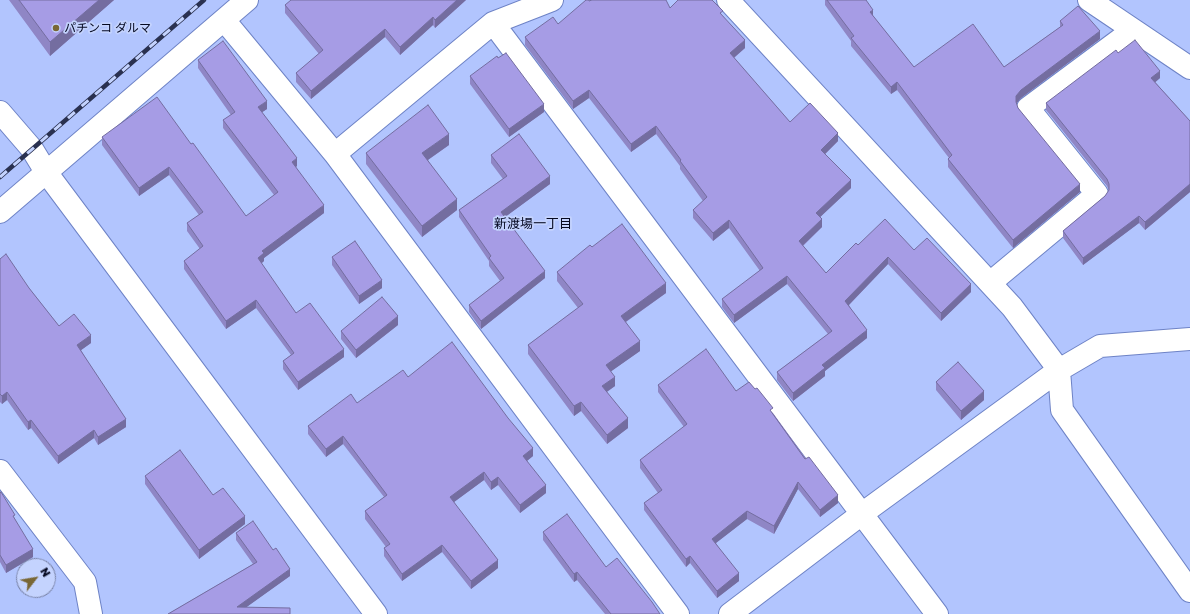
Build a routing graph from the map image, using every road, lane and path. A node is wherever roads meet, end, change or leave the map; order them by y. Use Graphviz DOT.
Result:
graph roads {
  1 [pos="247,0"];
  2 [pos="552,0"];
  3 [pos="728,0"];
  4 [pos="1089,0"];
  5 [pos="224,20"];
  6 [pos="493,23"];
  7 [pos="1133,30"];
  8 [pos="1190,68"];
  9 [pos="1,116"];
  10 [pos="335,154"];
  11 [pos="46,172"];
  12 [pos="0,212"];
  13 [pos="990,283"];
  14 [pos="1190,339"];
  15 [pos="1059,370"];
  16 [pos="0,472"];
  17 [pos="863,513"];
  18 [pos="1190,591"];
  19 [pos="91,614"];
  20 [pos="376,614"];
  21 [pos="678,614"];
  22 [pos="730,614"];
  23 [pos="937,614"];
  1 -- 5 [label="street"];
  2 -- 6 [label="street"];
  3 -- 13 [label="street"];
  4 -- 7 [label="street"];
  5 -- 10 [label="street"];
  5 -- 11 [label="street"];
  6 -- 10 [label="street"];
  6 -- 17 [label="street"];
  7 -- 8 [label="street"];
  7 -- 13 [label="street"];
  9 -- 11 [label="street"];
  10 -- 21 [label="street"];
  11 -- 12 [label="street"];
  11 -- 20 [label="street"];
  13 -- 15 [label="street"];
  14 -- 15 [label="street"];
  15 -- 17 [label="street"];
  15 -- 18 [label="street"];
  16 -- 19 [label="street"];
  17 -- 22 [label="street"];
  17 -- 23 [label="street"];
}
